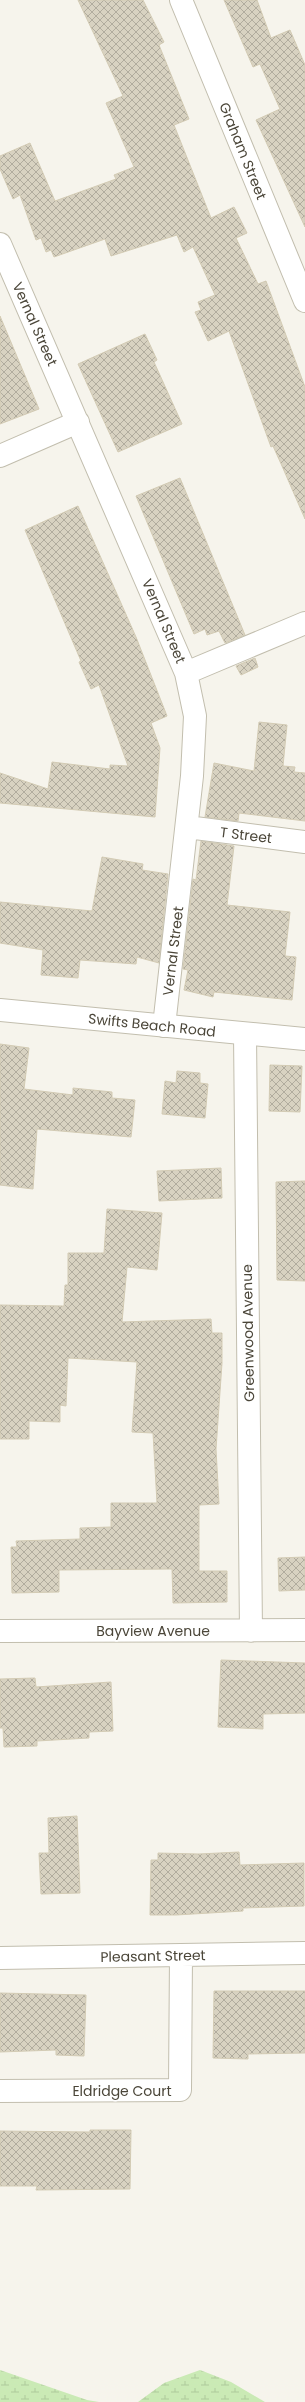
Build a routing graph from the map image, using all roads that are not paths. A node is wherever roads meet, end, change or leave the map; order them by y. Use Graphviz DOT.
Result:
graph roads {
  1 [pos="181,0"];
  2 [pos="0,244"];
  3 [pos="305,301"];
  4 [pos="78,422"];
  5 [pos="0,456"];
  6 [pos="305,623"];
  7 [pos="186,673"];
  8 [pos="187,828"];
  9 [pos="305,842"];
  10 [pos="0,1010"];
  11 [pos="164,1026"];
  12 [pos="245,1034"];
  13 [pos="305,1039"];
  14 [pos="305,1630"];
  15 [pos="0,1631"];
  16 [pos="251,1631"];
  17 [pos="305,1954"];
  18 [pos="181,1955"];
  19 [pos="0,1958"];
  20 [pos="0,2091"];
  1 -- 3 [label="street, Graham Street"];
  2 -- 4 [label="street, Vernal Street"];
  4 -- 5 [label="street"];
  4 -- 7 [label="street, Vernal Street"];
  6 -- 7 [label="street"];
  7 -- 8 [label="street, Vernal Street"];
  8 -- 9 [label="street, T Street"];
  8 -- 11 [label="street, Vernal Street"];
  10 -- 11 [label="street, Swifts Beach Road"];
  11 -- 12 [label="street, Swifts Beach Road"];
  12 -- 13 [label="street, Swifts Beach Road"];
  12 -- 16 [label="street, Greenwood Avenue"];
  14 -- 16 [label="street, Bayview Avenue"];
  15 -- 16 [label="street, Bayview Avenue"];
  17 -- 18 [label="street, Pleasant Street"];
  18 -- 19 [label="street, Pleasant Street"];
  18 -- 20 [label="street, Eldridge Court"];
}
